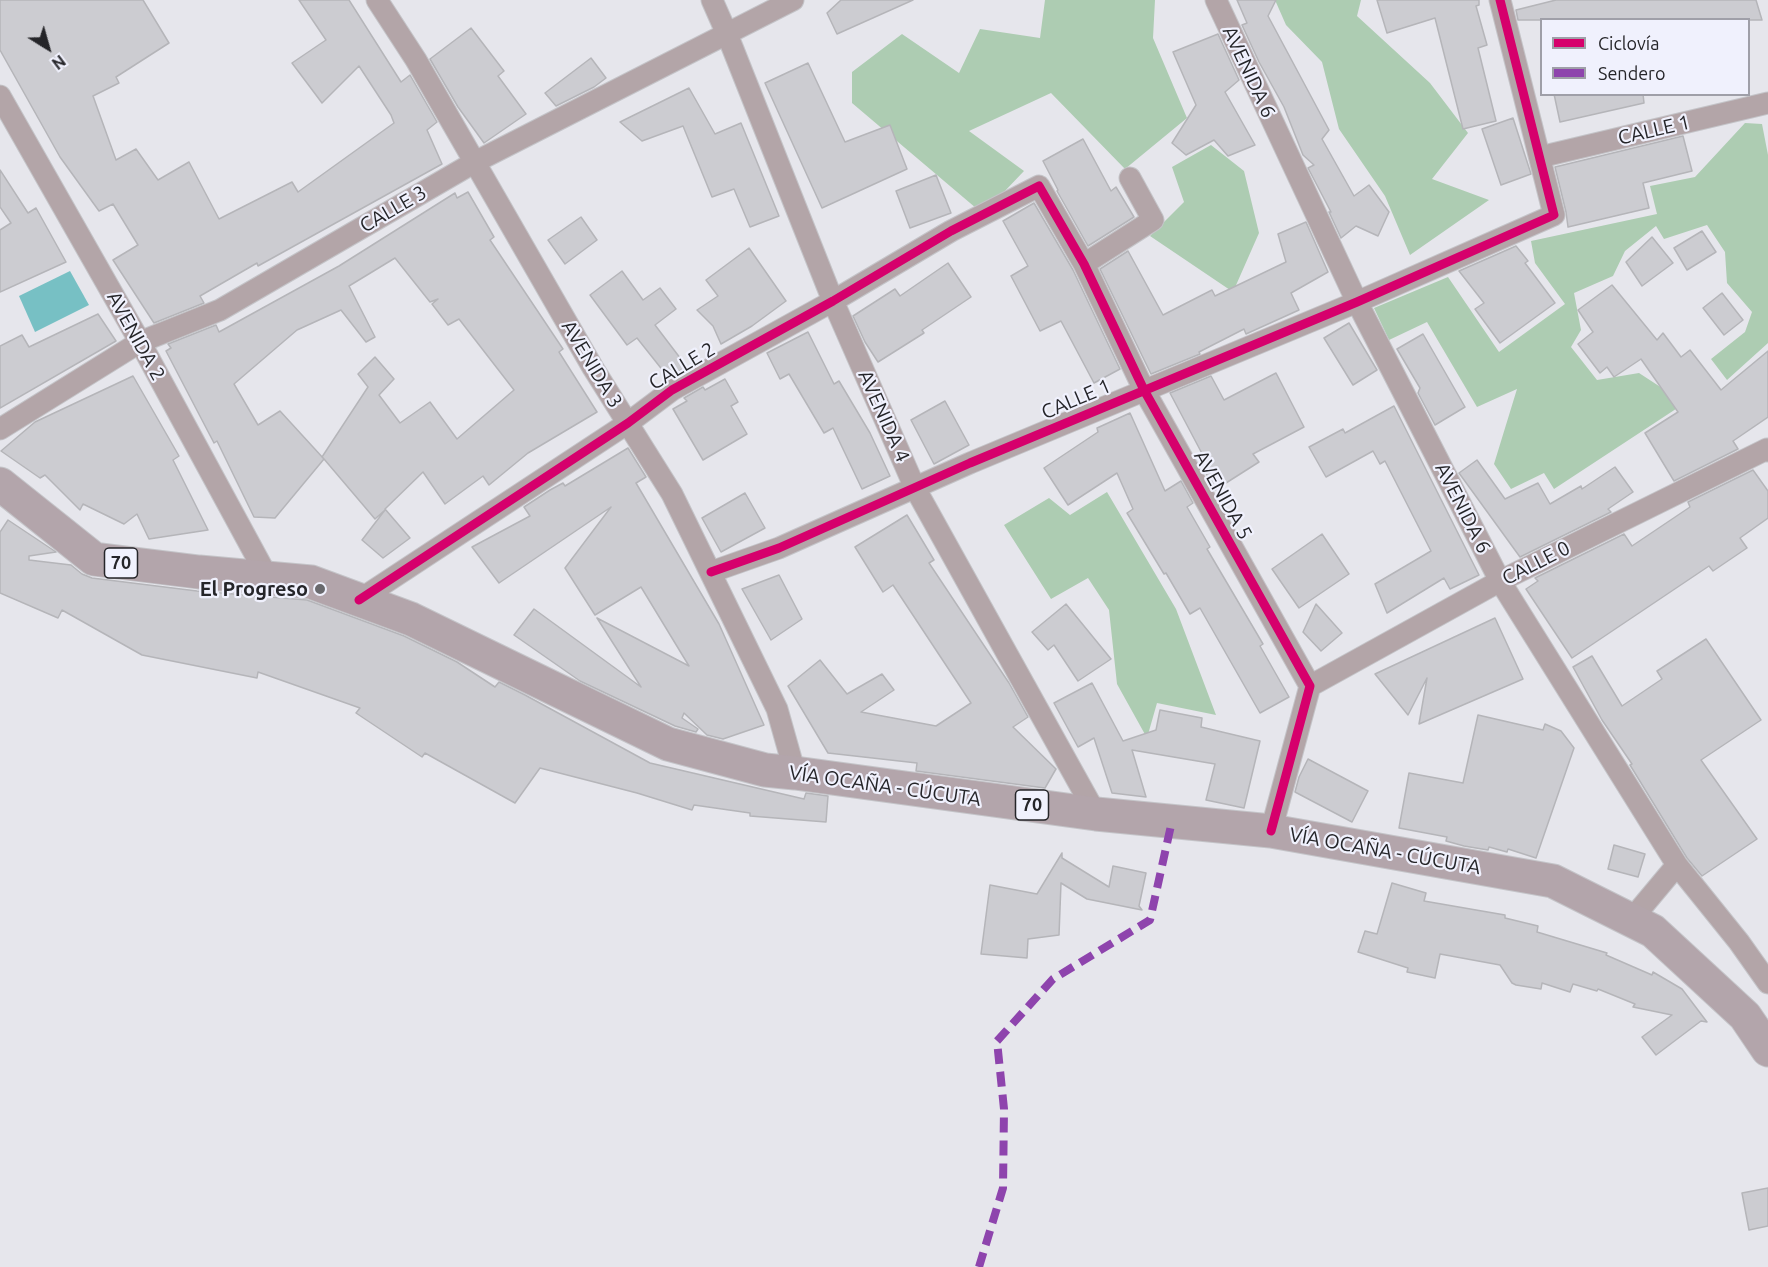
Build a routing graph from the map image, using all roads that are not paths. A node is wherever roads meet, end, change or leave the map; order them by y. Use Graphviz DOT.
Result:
graph roads {
  1 [pos="377,0"];
  2 [pos="712,0"];
  3 [pos="794,0"];
  4 [pos="1216,0"];
  5 [pos="1500,0"];
  6 [pos="727,34"];
  7 [pos="0,96"];
  8 [pos="1768,103"];
  9 [pos="1540,157"];
  10 [pos="475,162"];
  11 [pos="1130,178"];
  12 [pos="1039,186"];
  13 [pos="1084,264"];
  14 [pos="833,300"];
  15 [pos="1358,302"];
  16 [pos="140,342"];
  17 [pos="1144,390"];
  18 [pos="628,423"];
  19 [pos="0,429"];
  20 [pos="1768,450"];
  21 [pos="0,484"];
  22 [pos="915,488"];
  23 [pos="711,572"];
  24 [pos="268,578"];
  25 [pos="1500,581"];
  26 [pos="359,600"];
  27 [pos="1310,686"];
  28 [pos="795,773"];
  29 [pos="1096,814"];
  30 [pos="1271,831"];
  31 [pos="1677,865"];
  32 [pos="1631,920"];
  33 [pos="1768,982"];
  34 [pos="1768,1050"];
  1 -- 10 [label="street, AVENIDA 3"];
  2 -- 6 [label="street, AVENIDA 4"];
  3 -- 6 [label="street, CALLE 3"];
  4 -- 15 [label="street, AVENIDA 6"];
  5 -- 9 [label="street"];
  6 -- 10 [label="street, CALLE 3"];
  6 -- 14 [label="street, AVENIDA 4"];
  7 -- 16 [label="street, AVENIDA 2"];
  8 -- 9 [label="street, CALLE 1"];
  9 -- 15 [label="street, CALLE 1"];
  10 -- 16 [label="street, CALLE 3"];
  10 -- 18 [label="street, AVENIDA 3"];
  11 -- 13 [label="street"];
  12 -- 13 [label="street, AVENIDA 5"];
  12 -- 14 [label="street, CALLE 2"];
  13 -- 17 [label="street, AVENIDA 5"];
  14 -- 18 [label="street, CALLE 2"];
  14 -- 22 [label="street, AVENIDA 4"];
  15 -- 17 [label="street, CALLE 1"];
  15 -- 25 [label="street, AVENIDA 6"];
  16 -- 19 [label="street, CALLE 3"];
  16 -- 24 [label="street, AVENIDA 2"];
  17 -- 22 [label="street, CALLE 1"];
  17 -- 27 [label="street, AVENIDA 5"];
  18 -- 23 [label="street, AVENIDA 3"];
  18 -- 26 [label="street, CALLE 2"];
  20 -- 25 [label="street, CALLE 0"];
  21 -- 24 [label="main road, VÍA OCAÑA - CÚCUTA / 70"];
  22 -- 23 [label="street, CALLE 1"];
  22 -- 29 [label="street, AVENIDA 4"];
  23 -- 28 [label="street, AVENIDA 3"];
  24 -- 26 [label="main road, VÍA OCAÑA - CÚCUTA / 70"];
  25 -- 27 [label="street, CALLE 0"];
  25 -- 31 [label="street, AVENIDA 6"];
  26 -- 28 [label="main road, VÍA OCAÑA - CÚCUTA / 70"];
  27 -- 30 [label="street"];
  28 -- 29 [label="main road, VÍA OCAÑA - CÚCUTA / 70"];
  29 -- 30 [label="main road, VÍA OCAÑA - CÚCUTA / 70"];
  30 -- 32 [label="main road, VÍA OCAÑA - CÚCUTA / 70"];
  31 -- 32 [label="street"];
  31 -- 33 [label="street, AVENIDA 6"];
  32 -- 34 [label="main road, VÍA OCAÑA - CÚCUTA / 70"];
}
